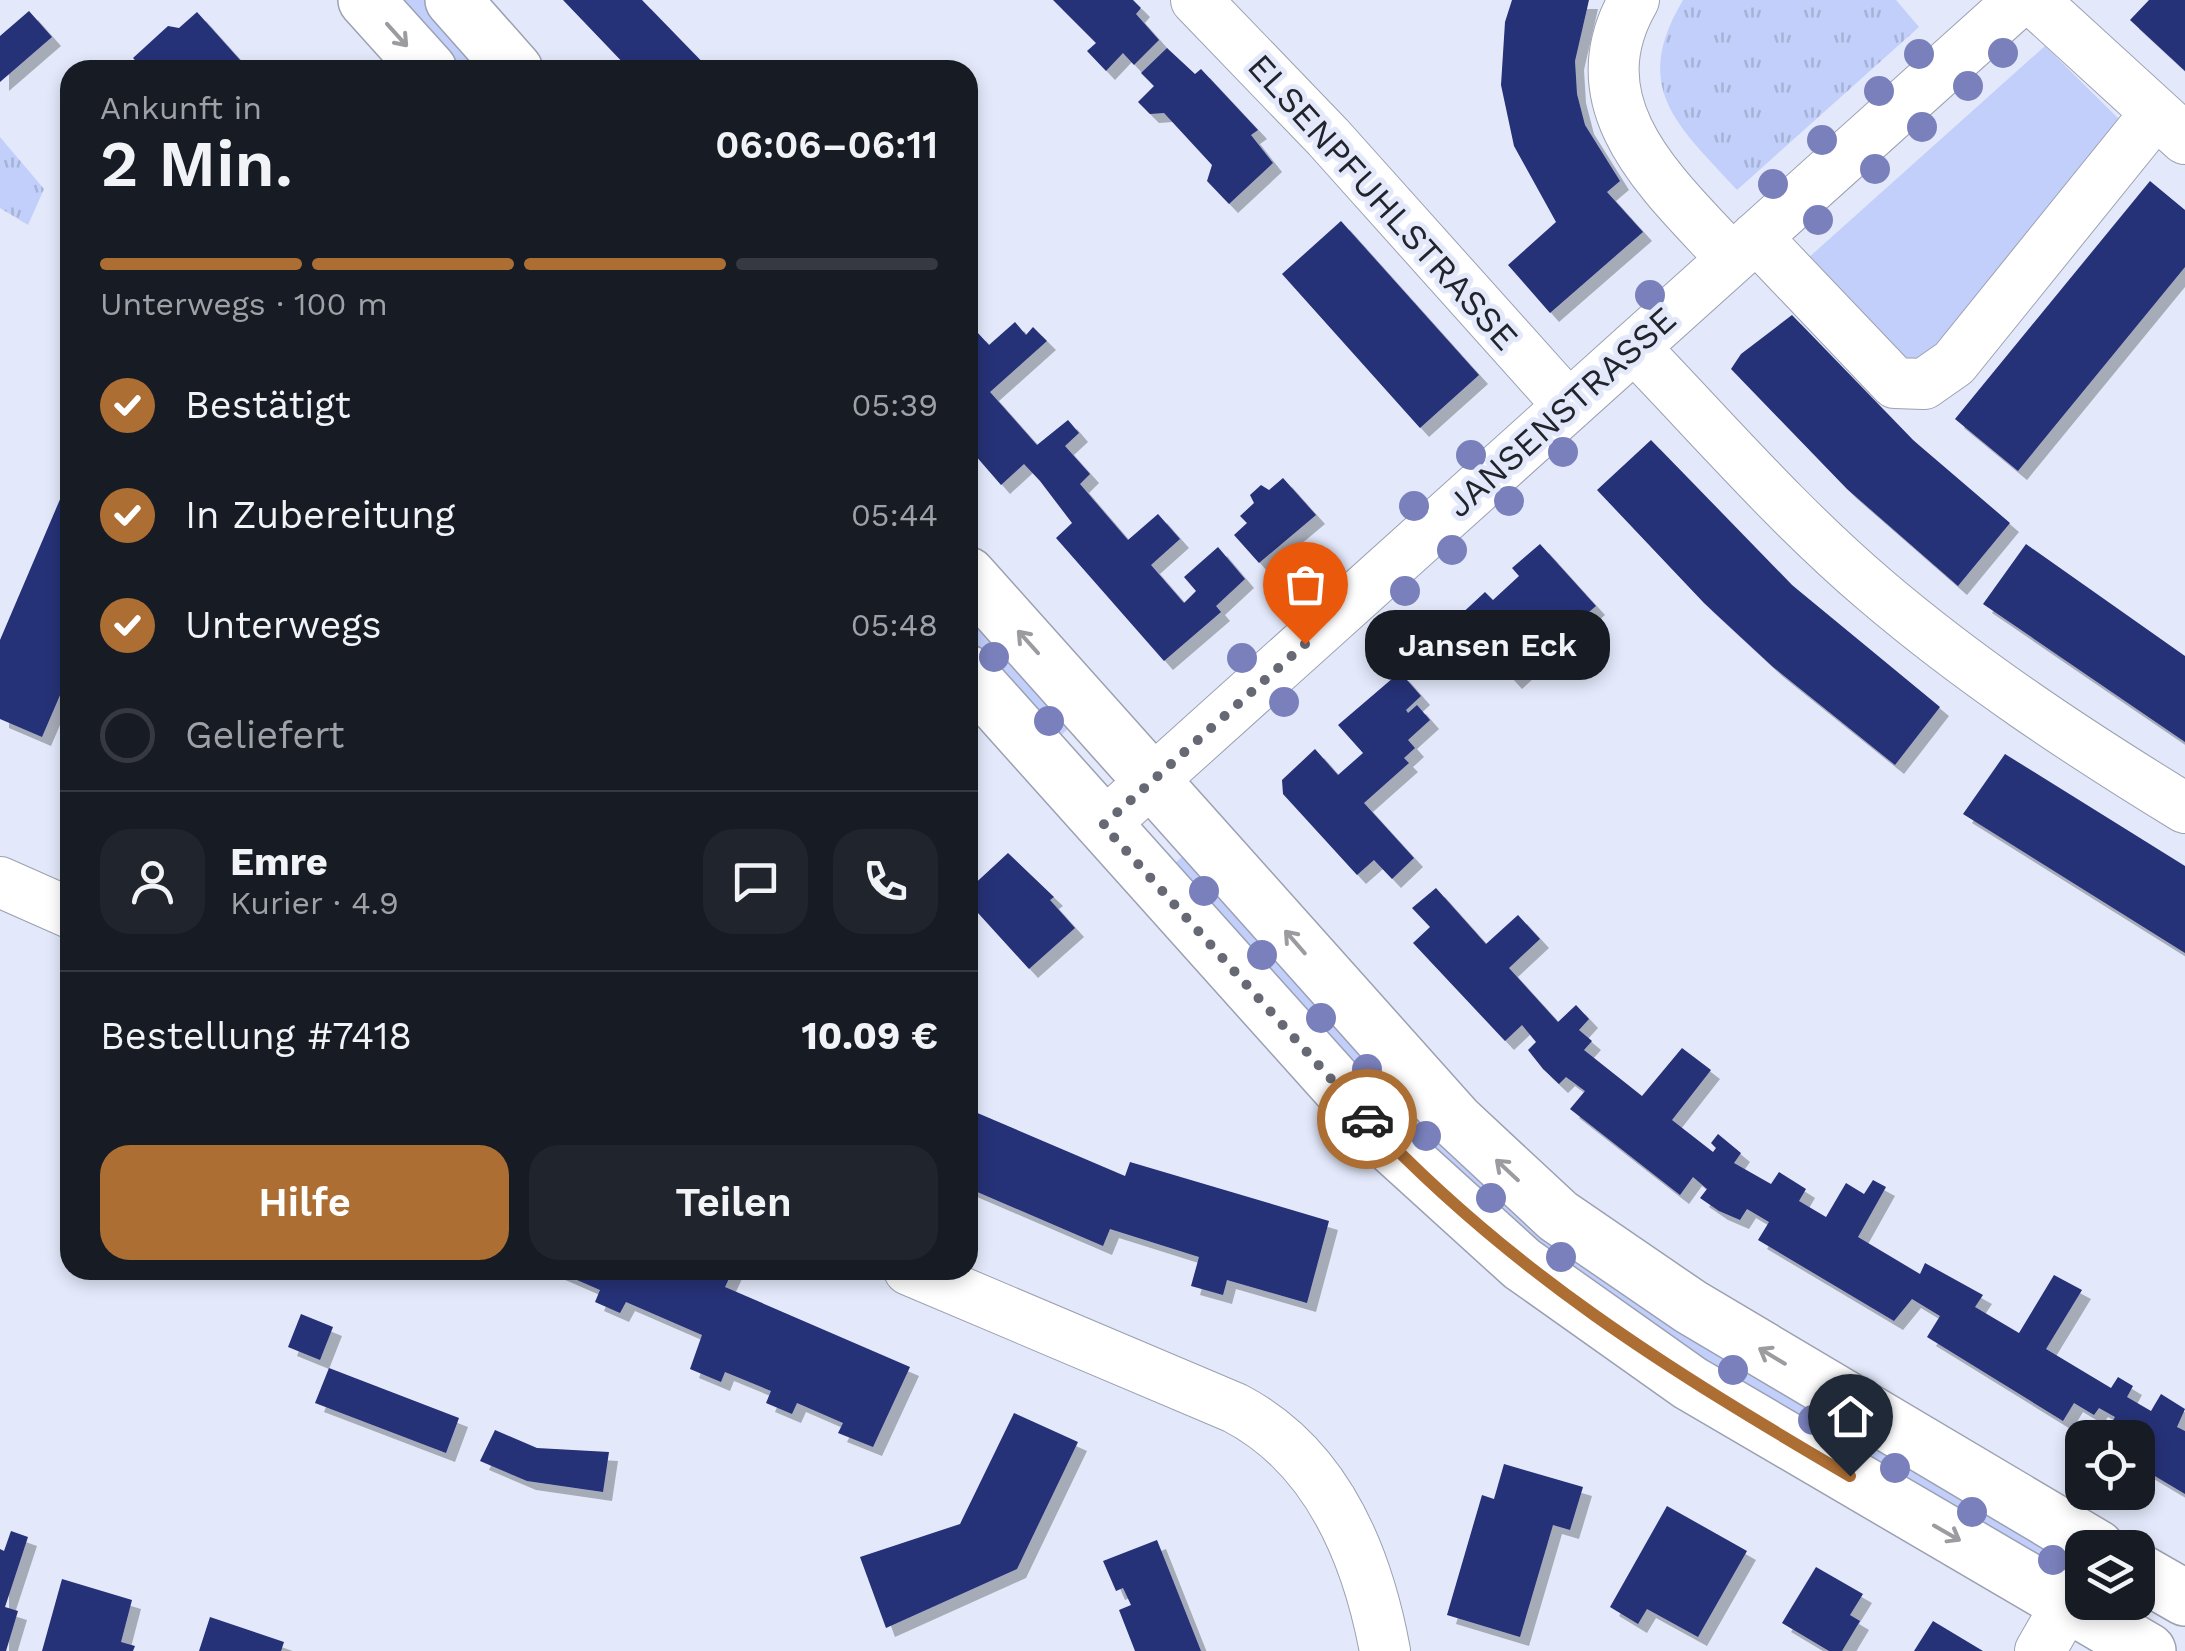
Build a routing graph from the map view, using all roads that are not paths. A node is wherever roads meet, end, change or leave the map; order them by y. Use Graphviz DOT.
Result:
graph roads {
  1 [pos="366,0"];
  2 [pos="453,0"];
  3 [pos="1196,0"];
  4 [pos="1634,0"];
  5 [pos="2034,0"];
  6 [pos="1989,10"];
  7 [pos="420,60"];
  8 [pos="506,60"];
  9 [pos="2170,126"];
  10 [pos="1744,248"];
  11 [pos="1634,347"];
  12 [pos="1568,406"];
  13 [pos="978,586"];
  14 [pos="978,684"];
  15 [pos="1153,780"];
  16 [pos="2185,808"];
  17 [pos="1103,825"];
  18 [pos="0,882"];
  19 [pos="60,909"];
  20 [pos="933,1280"];
  21 [pos="2067,1530"];
  22 [pos="2155,1581"];
  23 [pos="2185,1598"];
  24 [pos="2065,1603"];
  25 [pos="2065,1607"];
  26 [pos="2095,1620"];
  27 [pos="1385,1651"];
  28 [pos="2040,1651"];
  29 [pos="2148,1651"];
  1 -- 7 [label="main road, one-way"];
  2 -- 8 [label="main road"];
  3 -- 12 [label="street, ELSENPFUHLSTRASSE"];
  4 -- 10 [label="street"];
  5 -- 9 [label="street"];
  6 -- 10 [label="street, JANSENSTRASSE"];
  9 -- 10 [label="street"];
  10 -- 11 [label="street, JANSENSTRASSE"];
  11 -- 12 [label="street, JANSENSTRASSE"];
  11 -- 16 [label="street"];
  12 -- 15 [label="street, JANSENSTRASSE"];
  15 -- 13 [label="main road, one-way"];
  14 -- 17 [label="main road"];
  15 -- 17 [label="street, JANSENSTRASSE"];
  21 -- 15 [label="main road, one-way"];
  17 -- 24 [label="main road, one-way"];
  18 -- 19 [label="street"];
  20 -- 27 [label="street"];
  22 -- 23 [label="main road"];
  25 -- 28 [label="street"];
  26 -- 29 [label="main road"];
}
